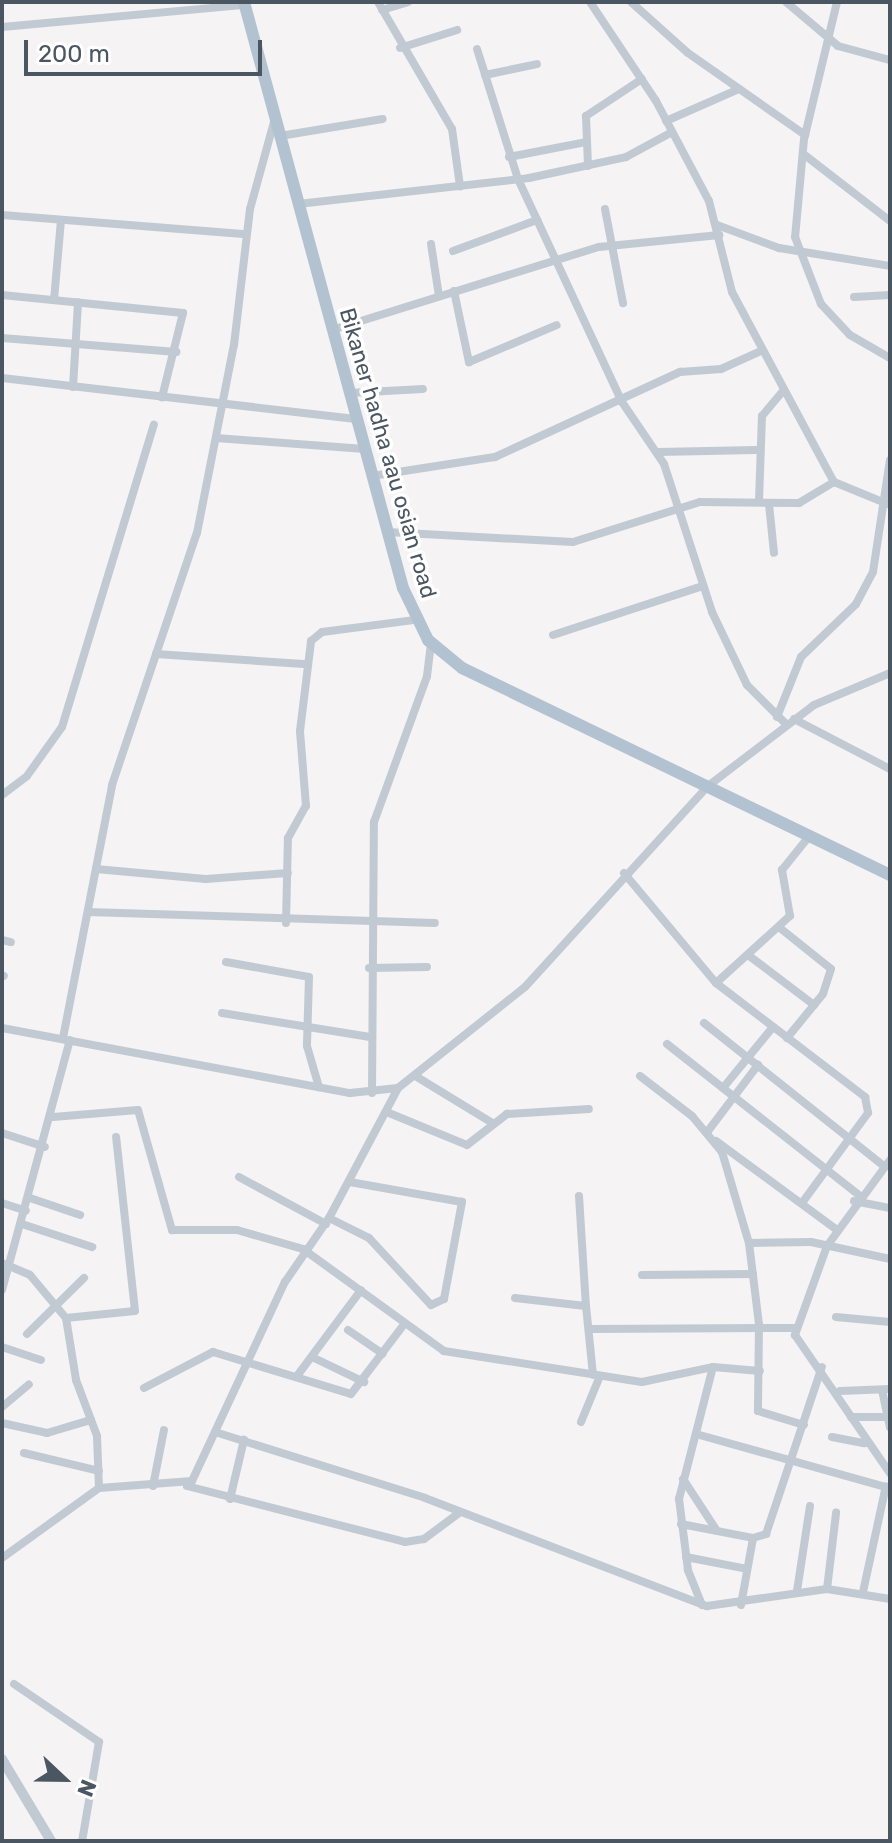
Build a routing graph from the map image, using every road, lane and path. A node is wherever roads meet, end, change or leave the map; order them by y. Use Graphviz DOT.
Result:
graph roads {
  1 [pos="408,2"];
  2 [pos="590,2"];
  3 [pos="631,2"];
  4 [pos="786,2"];
  5 [pos="837,2"];
  6 [pos="244,3"];
  7 [pos="380,6"];
  8 [pos="2,27"];
  9 [pos="457,30"];
  10 [pos="832,41"];
  11 [pos="400,48"];
  12 [pos="477,49"];
  13 [pos="890,62"];
  14 [pos="537,64"];
  15 [pos="485,75"];
  16 [pos="642,79"];
  17 [pos="739,89"];
  18 [pos="275,118"];
  19 [pos="383,119"];
  20 [pos="666,121"];
  21 [pos="672,132"];
  22 [pos="805,135"];
  23 [pos="280,136"];
  24 [pos="586,142"];
  25 [pos="806,156"];
  26 [pos="509,157"];
  27 [pos="588,166"];
  28 [pos="518,179"];
  29 [pos="460,186"];
  30 [pos="298,204"];
  31 [pos="605,209"];
  32 [pos="2,215"];
  33 [pos="61,220"];
  34 [pos="537,220"];
  35 [pos="890,221"];
  36 [pos="718,230"];
  37 [pos="246,234"];
  38 [pos="431,244"];
  39 [pos="614,244"];
  40 [pos="453,251"];
  41 [pos="798,252"];
  42 [pos="557,261"];
  43 [pos="890,266"];
  44 [pos="454,291"];
  45 [pos="2,295"];
  46 [pos="890,295"];
  47 [pos="439,296"];
  48 [pos="854,297"];
  49 [pos="54,300"];
  50 [pos="78,302"];
  51 [pos="623,303"];
  52 [pos="557,325"];
  53 [pos="332,330"];
  54 [pos="2,338"];
  55 [pos="76,344"];
  56 [pos="761,351"];
  57 [pos="176,352"];
  58 [pos="890,358"];
  59 [pos="2,378"];
  60 [pos="73,387"];
  61 [pos="423,389"];
  62 [pos="783,391"];
  63 [pos="349,393"];
  64 [pos="162,397"];
  65 [pos="622,402"];
  66 [pos="222,406"];
  67 [pos="356,419"];
  68 [pos="154,425"];
  69 [pos="216,438"];
  70 [pos="365,449"];
  71 [pos="756,450"];
  72 [pos="658,452"];
  73 [pos="890,460"];
  74 [pos="372,476"];
  75 [pos="834,482"];
  76 [pos="759,501"];
  77 [pos="769,504"];
  78 [pos="886,504"];
  79 [pos="680,511"];
  80 [pos="387,532"];
  81 [pos="774,553"];
  82 [pos="703,586"];
  83 [pos="415,620"];
  84 [pos="553,635"];
  85 [pos="431,644"];
  86 [pos="156,654"];
  87 [pos="304,664"];
  88 [pos="890,673"];
  89 [pos="777,717"];
  90 [pos="790,722"];
  91 [pos="890,769"];
  92 [pos="708,786"];
  93 [pos="2,795"];
  94 [pos="810,835"];
  95 [pos="96,869"];
  96 [pos="288,873"];
  97 [pos="624,873"];
  98 [pos="890,875"];
  99 [pos="88,912"];
  100 [pos="286,923"];
  101 [pos="368,923"];
  102 [pos="435,923"];
  103 [pos="780,928"];
  104 [pos="748,955"];
  105 [pos="226,962"];
  106 [pos="427,967"];
  107 [pos="369,968"];
  108 [pos="716,983"];
  109 [pos="814,1005"];
  110 [pos="222,1013"];
  111 [pos="704,1023"];
  112 [pos="773,1027"];
  113 [pos="2,1028"];
  114 [pos="307,1029"];
  115 [pos="370,1037"];
  116 [pos="787,1038"];
  117 [pos="66,1039"];
  118 [pos="667,1044"];
  119 [pos="748,1056"];
  120 [pos="758,1065"];
  121 [pos="640,1076"];
  122 [pos="417,1077"];
  123 [pos="319,1087"];
  124 [pos="398,1088"];
  125 [pos="723,1088"];
  126 [pos="372,1093"];
  127 [pos="734,1097"];
  128 [pos="589,1109"];
  129 [pos="389,1113"];
  130 [pos="53,1117"];
  131 [pos="494,1124"];
  132 [pos="708,1131"];
  133 [pos="2,1133"];
  134 [pos="116,1137"];
  135 [pos="852,1139"];
  136 [pos="716,1141"];
  137 [pos="45,1147"];
  138 [pos="887,1163"];
  139 [pos="825,1170"];
  140 [pos="239,1177"];
  141 [pos="350,1182"];
  142 [pos="579,1196"];
  143 [pos="30,1198"];
  144 [pos="857,1198"];
  145 [pos="2,1203"];
  146 [pos="802,1203"];
  147 [pos="890,1208"];
  148 [pos="26,1211"];
  149 [pos="80,1215"];
  150 [pos="328,1221"];
  151 [pos="22,1224"];
  152 [pos="836,1229"];
  153 [pos="749,1243"];
  154 [pos="827,1246"];
  155 [pos="92,1247"];
  156 [pos="303,1249"];
  157 [pos="890,1259"];
  158 [pos="6,1262"];
  159 [pos="753,1274"];
  160 [pos="642,1275"];
  161 [pos="84,1278"];
  162 [pos="2,1290"];
  163 [pos="361,1290"];
  164 [pos="515,1298"];
  165 [pos="54,1303"];
  166 [pos="586,1306"];
  167 [pos="836,1317"];
  168 [pos="66,1318"];
  169 [pos="890,1322"];
  170 [pos="759,1325"];
  171 [pos="402,1327"];
  172 [pos="796,1328"];
  173 [pos="591,1329"];
  174 [pos="348,1330"];
  175 [pos="27,1334"];
  176 [pos="2,1347"];
  177 [pos="383,1354"];
  178 [pos="249,1357"];
  179 [pos="312,1357"];
  180 [pos="41,1360"];
  181 [pos="713,1367"];
  182 [pos="822,1367"];
  183 [pos="760,1371"];
  184 [pos="596,1375"];
  185 [pos="297,1376"];
  186 [pos="364,1382"];
  187 [pos="29,1384"];
  188 [pos="144,1388"];
  189 [pos="886,1389"];
  190 [pos="840,1391"];
  191 [pos="2,1407"];
  192 [pos="851,1417"];
  193 [pos="890,1417"];
  194 [pos="91,1420"];
  195 [pos="581,1422"];
  196 [pos="2,1423"];
  197 [pos="804,1425"];
  198 [pos="890,1427"];
  199 [pos="164,1430"];
  200 [pos="215,1432"];
  201 [pos="696,1434"];
  202 [pos="832,1437"];
  203 [pos="244,1440"];
  204 [pos="864,1443"];
  205 [pos="24,1453"];
  206 [pos="792,1460"];
  207 [pos="99,1471"];
  208 [pos="890,1473"];
  209 [pos="683,1478"];
  210 [pos="153,1486"];
  211 [pos="187,1486"];
  212 [pos="888,1487"];
  213 [pos="99,1488"];
  214 [pos="230,1499"];
  215 [pos="810,1506"];
  216 [pos="459,1513"];
  217 [pos="836,1513"];
  218 [pos="681,1524"];
  219 [pos="718,1531"];
  220 [pos="753,1538"];
  221 [pos="686,1557"];
  222 [pos="2,1558"];
  223 [pos="747,1569"];
  224 [pos="827,1589"];
  225 [pos="797,1591"];
  226 [pos="863,1592"];
  227 [pos="890,1599"];
  228 [pos="702,1605"];
  229 [pos="741,1605"];
  230 [pos="14,1684"];
  231 [pos="2,1759"];
  232 [pos="51,1841"];
  233 [pos="82,1841"];
  1 -- 7 [label="street"];
  2 -- 16 [label="street"];
  3 -- 17 [label="street"];
  4 -- 10 [label="street"];
  5 -- 10 [label="street"];
  6 -- 8 [label="street"];
  6 -- 18 [label="main road, Bikaner hadha aau osian road"];
  7 -- 11 [label="street"];
  9 -- 11 [label="street"];
  10 -- 13 [label="street"];
  10 -- 22 [label="street"];
  11 -- 29 [label="street"];
  12 -- 15 [label="street"];
  14 -- 15 [label="street"];
  15 -- 26 [label="street"];
  16 -- 20 [label="street"];
  16 -- 24 [label="street"];
  17 -- 20 [label="street"];
  17 -- 22 [label="street"];
  18 -- 23 [label="main road, Bikaner hadha aau osian road"];
  18 -- 37 [label="street"];
  19 -- 23 [label="street"];
  20 -- 21 [label="street"];
  21 -- 27 [label="street"];
  21 -- 36 [label="street"];
  22 -- 25 [label="street"];
  23 -- 30 [label="main road, Bikaner hadha aau osian road"];
  24 -- 26 [label="street"];
  24 -- 27 [label="street"];
  25 -- 35 [label="street"];
  25 -- 41 [label="street"];
  26 -- 28 [label="street"];
  27 -- 28 [label="street"];
  28 -- 29 [label="street"];
  28 -- 34 [label="street"];
  29 -- 30 [label="street"];
  30 -- 53 [label="main road, Bikaner hadha aau osian road"];
  31 -- 39 [label="street"];
  32 -- 33 [label="street"];
  33 -- 37 [label="street"];
  33 -- 49 [label="street"];
  34 -- 40 [label="street"];
  34 -- 42 [label="street"];
  36 -- 39 [label="street"];
  36 -- 41 [label="street"];
  36 -- 56 [label="street"];
  37 -- 66 [label="street"];
  38 -- 47 [label="street"];
  39 -- 42 [label="street"];
  39 -- 51 [label="street"];
  41 -- 43 [label="street"];
  41 -- 58 [label="street"];
  42 -- 44 [label="street"];
  42 -- 65 [label="street"];
  44 -- 47 [label="street"];
  44 -- 52 [label="street"];
  45 -- 49 [label="street"];
  46 -- 48 [label="street"];
  47 -- 53 [label="street"];
  49 -- 50 [label="street"];
  50 -- 55 [label="street"];
  50 -- 57 [label="street"];
  53 -- 63 [label="main road, Bikaner hadha aau osian road"];
  54 -- 55 [label="street"];
  55 -- 57 [label="street"];
  55 -- 60 [label="street"];
  56 -- 62 [label="street"];
  56 -- 65 [label="street"];
  57 -- 64 [label="street"];
  59 -- 60 [label="street"];
  60 -- 64 [label="street"];
  61 -- 63 [label="street"];
  62 -- 71 [label="street"];
  62 -- 75 [label="street"];
  63 -- 67 [label="main road, Bikaner hadha aau osian road"];
  64 -- 66 [label="street"];
  65 -- 72 [label="street"];
  65 -- 74 [label="street"];
  66 -- 67 [label="street"];
  66 -- 69 [label="street"];
  67 -- 70 [label="main road, Bikaner hadha aau osian road"];
  68 -- 93 [label="street"];
  69 -- 70 [label="street"];
  69 -- 86 [label="street"];
  70 -- 74 [label="main road, Bikaner hadha aau osian road"];
  71 -- 72 [label="street"];
  71 -- 76 [label="street"];
  72 -- 79 [label="street"];
  73 -- 78 [label="street"];
  74 -- 80 [label="main road, Bikaner hadha aau osian road"];
  75 -- 77 [label="street"];
  75 -- 78 [label="street"];
  76 -- 77 [label="street"];
  76 -- 79 [label="street"];
  77 -- 81 [label="street"];
  78 -- 89 [label="street"];
  79 -- 80 [label="street"];
  79 -- 82 [label="street"];
  80 -- 83 [label="main road, Bikaner hadha aau osian road"];
  82 -- 84 [label="street"];
  82 -- 89 [label="street"];
  83 -- 85 [label="main road, Bikaner hadha aau osian road"];
  83 -- 87 [label="street"];
  85 -- 92 [label="main road, Bikaner hadha aau osian road"];
  85 -- 101 [label="street"];
  86 -- 87 [label="street"];
  86 -- 95 [label="street"];
  87 -- 96 [label="street"];
  88 -- 90 [label="street"];
  89 -- 90 [label="street"];
  90 -- 91 [label="street"];
  90 -- 92 [label="street"];
  92 -- 94 [label="main road, Bikaner hadha aau osian road"];
  92 -- 97 [label="street"];
  94 -- 98 [label="main road, Bikaner hadha aau osian road"];
  94 -- 103 [label="street"];
  95 -- 96 [label="street"];
  95 -- 99 [label="street"];
  96 -- 100 [label="street"];
  97 -- 108 [label="street"];
  97 -- 122 [label="street"];
  99 -- 100 [label="street"];
  99 -- 117 [label="street"];
  100 -- 101 [label="street"];
  101 -- 102 [label="street"];
  101 -- 107 [label="street"];
  103 -- 104 [label="street"];
  103 -- 109 [label="street"];
  104 -- 108 [label="street"];
  104 -- 109 [label="street"];
  105 -- 114 [label="street"];
  106 -- 107 [label="street"];
  107 -- 115 [label="street"];
  108 -- 112 [label="street"];
  109 -- 116 [label="street"];
  110 -- 114 [label="street"];
  111 -- 119 [label="street"];
  112 -- 116 [label="street"];
  112 -- 119 [label="street"];
  113 -- 117 [label="street"];
  114 -- 115 [label="street"];
  114 -- 123 [label="street"];
  115 -- 126 [label="street"];
  116 -- 135 [label="street"];
  117 -- 123 [label="street"];
  117 -- 130 [label="street"];
  118 -- 125 [label="street"];
  119 -- 120 [label="street"];
  119 -- 125 [label="street"];
  120 -- 127 [label="street"];
  120 -- 135 [label="street"];
  121 -- 132 [label="street"];
  122 -- 124 [label="street"];
  122 -- 131 [label="street"];
  123 -- 126 [label="street"];
  124 -- 126 [label="street"];
  124 -- 129 [label="street"];
  125 -- 127 [label="street"];
  127 -- 132 [label="street"];
  127 -- 139 [label="street"];
  128 -- 131 [label="street"];
  129 -- 131 [label="street"];
  129 -- 141 [label="street"];
  130 -- 137 [label="street"];
  130 -- 156 [label="street"];
  132 -- 136 [label="street"];
  133 -- 137 [label="street"];
  134 -- 168 [label="street"];
  135 -- 138 [label="street"];
  135 -- 139 [label="street"];
  136 -- 146 [label="street"];
  136 -- 153 [label="street"];
  137 -- 143 [label="street"];
  138 -- 144 [label="street"];
  139 -- 144 [label="street"];
  139 -- 146 [label="street"];
  140 -- 150 [label="street"];
  141 -- 150 [label="street"];
  141 -- 150 [label="street"];
  142 -- 166 [label="street"];
  143 -- 148 [label="street"];
  143 -- 149 [label="street"];
  144 -- 147 [label="street"];
  144 -- 152 [label="street"];
  145 -- 148 [label="street"];
  146 -- 152 [label="street"];
  148 -- 151 [label="street"];
  150 -- 156 [label="street"];
  151 -- 155 [label="street"];
  151 -- 158 [label="street"];
  152 -- 154 [label="street"];
  153 -- 154 [label="street"];
  153 -- 159 [label="street"];
  154 -- 157 [label="street"];
  154 -- 172 [label="street"];
  156 -- 163 [label="street"];
  156 -- 178 [label="street"];
  158 -- 162 [label="street"];
  158 -- 165 [label="street"];
  159 -- 160 [label="street"];
  159 -- 170 [label="street"];
  161 -- 165 [label="street"];
  163 -- 171 [label="street"];
  163 -- 179 [label="street"];
  164 -- 166 [label="street"];
  165 -- 168 [label="street"];
  165 -- 175 [label="street"];
  166 -- 173 [label="street"];
  167 -- 169 [label="street"];
  168 -- 194 [label="street"];
  170 -- 172 [label="street"];
  170 -- 173 [label="street"];
  170 -- 183 [label="street"];
  171 -- 177 [label="street"];
  171 -- 184 [label="street"];
  172 -- 182 [label="street"];
  173 -- 184 [label="street"];
  174 -- 177 [label="street"];
  176 -- 180 [label="street"];
  177 -- 186 [label="street"];
  178 -- 185 [label="street"];
  178 -- 188 [label="street"];
  178 -- 200 [label="street"];
  179 -- 185 [label="street"];
  179 -- 186 [label="street"];
  181 -- 183 [label="street"];
  181 -- 184 [label="street"];
  181 -- 201 [label="street"];
  182 -- 190 [label="street"];
  182 -- 197 [label="street"];
  183 -- 197 [label="street"];
  184 -- 195 [label="street"];
  185 -- 186 [label="street"];
  187 -- 191 [label="street"];
  189 -- 190 [label="street"];
  189 -- 193 [label="street"];
  190 -- 192 [label="street"];
  192 -- 193 [label="street"];
  192 -- 204 [label="street"];
  193 -- 198 [label="street"];
  194 -- 196 [label="street"];
  194 -- 207 [label="street"];
  197 -- 206 [label="street"];
  199 -- 210 [label="street"];
  200 -- 203 [label="street"];
  200 -- 211 [label="street"];
  201 -- 206 [label="street"];
  201 -- 209 [label="street"];
  202 -- 204 [label="street"];
  203 -- 214 [label="street"];
  203 -- 216 [label="street"];
  204 -- 208 [label="street"];
  205 -- 207 [label="street"];
  206 -- 212 [label="street"];
  206 -- 220 [label="street"];
  207 -- 213 [label="street"];
  209 -- 218 [label="street"];
  209 -- 219 [label="street"];
  210 -- 211 [label="street"];
  210 -- 213 [label="street"];
  211 -- 214 [label="street"];
  212 -- 226 [label="street"];
  213 -- 222 [label="street"];
  214 -- 216 [label="street"];
  215 -- 225 [label="street"];
  216 -- 228 [label="street"];
  217 -- 224 [label="street"];
  218 -- 219 [label="street"];
  218 -- 221 [label="street"];
  219 -- 220 [label="street"];
  220 -- 223 [label="street"];
  221 -- 223 [label="street"];
  221 -- 228 [label="street"];
  223 -- 229 [label="street"];
  224 -- 225 [label="street"];
  224 -- 226 [label="street"];
  225 -- 229 [label="street"];
  226 -- 227 [label="street"];
  228 -- 229 [label="street"];
  230 -- 233 [label="street"];
  231 -- 232 [label="street"];
}
